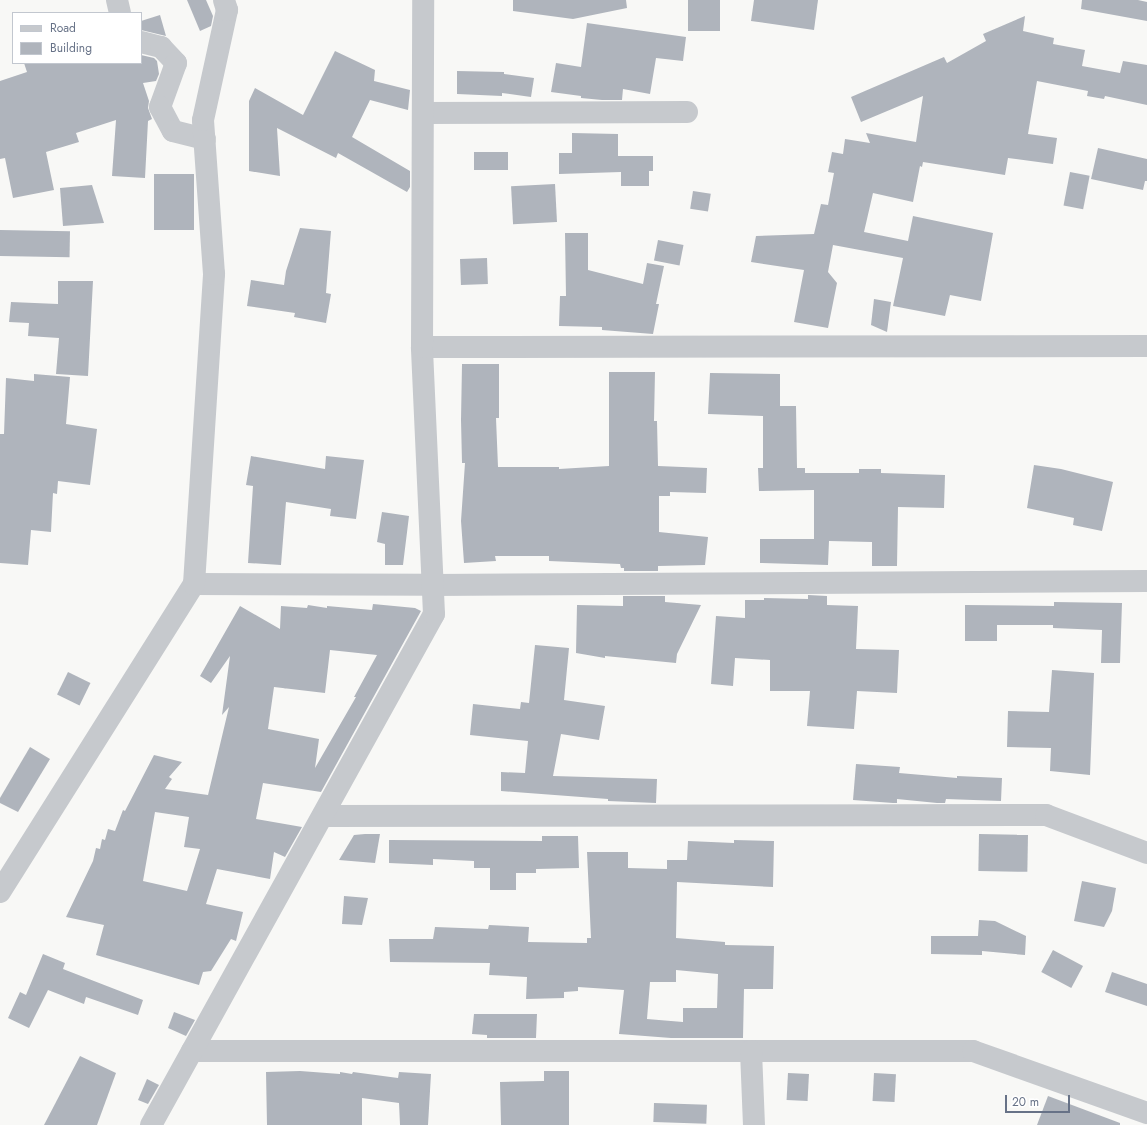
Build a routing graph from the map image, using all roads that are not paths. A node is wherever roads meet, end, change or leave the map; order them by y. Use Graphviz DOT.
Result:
graph roads {
  1 [pos="117,0"];
  2 [pos="224,0"];
  3 [pos="423,0"];
  4 [pos="120,12"];
  5 [pos="142,42"];
  6 [pos="687,112"];
  7 [pos="423,113"];
  8 [pos="204,139"];
  9 [pos="1147,346"];
  10 [pos="422,347"];
  11 [pos="1147,581"];
  12 [pos="194,584"];
  13 [pos="433,585"];
  14 [pos="323,816"];
  15 [pos="1147,853"];
  16 [pos="0,892"];
  17 [pos="192,1051"];
  18 [pos="751,1051"];
  19 [pos="1147,1113"];
  20 [pos="151,1125"];
  21 [pos="754,1125"];
  1 -- 4 [label="street"];
  2 -- 8 [label="street"];
  3 -- 7 [label="street"];
  5 -- 8 [label="street"];
  6 -- 7 [label="street"];
  7 -- 10 [label="street"];
  8 -- 12 [label="street"];
  9 -- 10 [label="street"];
  10 -- 13 [label="street"];
  11 -- 13 [label="street"];
  12 -- 13 [label="street"];
  12 -- 16 [label="street"];
  13 -- 14 [label="street"];
  14 -- 15 [label="street"];
  14 -- 17 [label="street"];
  17 -- 18 [label="street"];
  17 -- 20 [label="street"];
  18 -- 19 [label="street"];
  18 -- 21 [label="street"];
}
